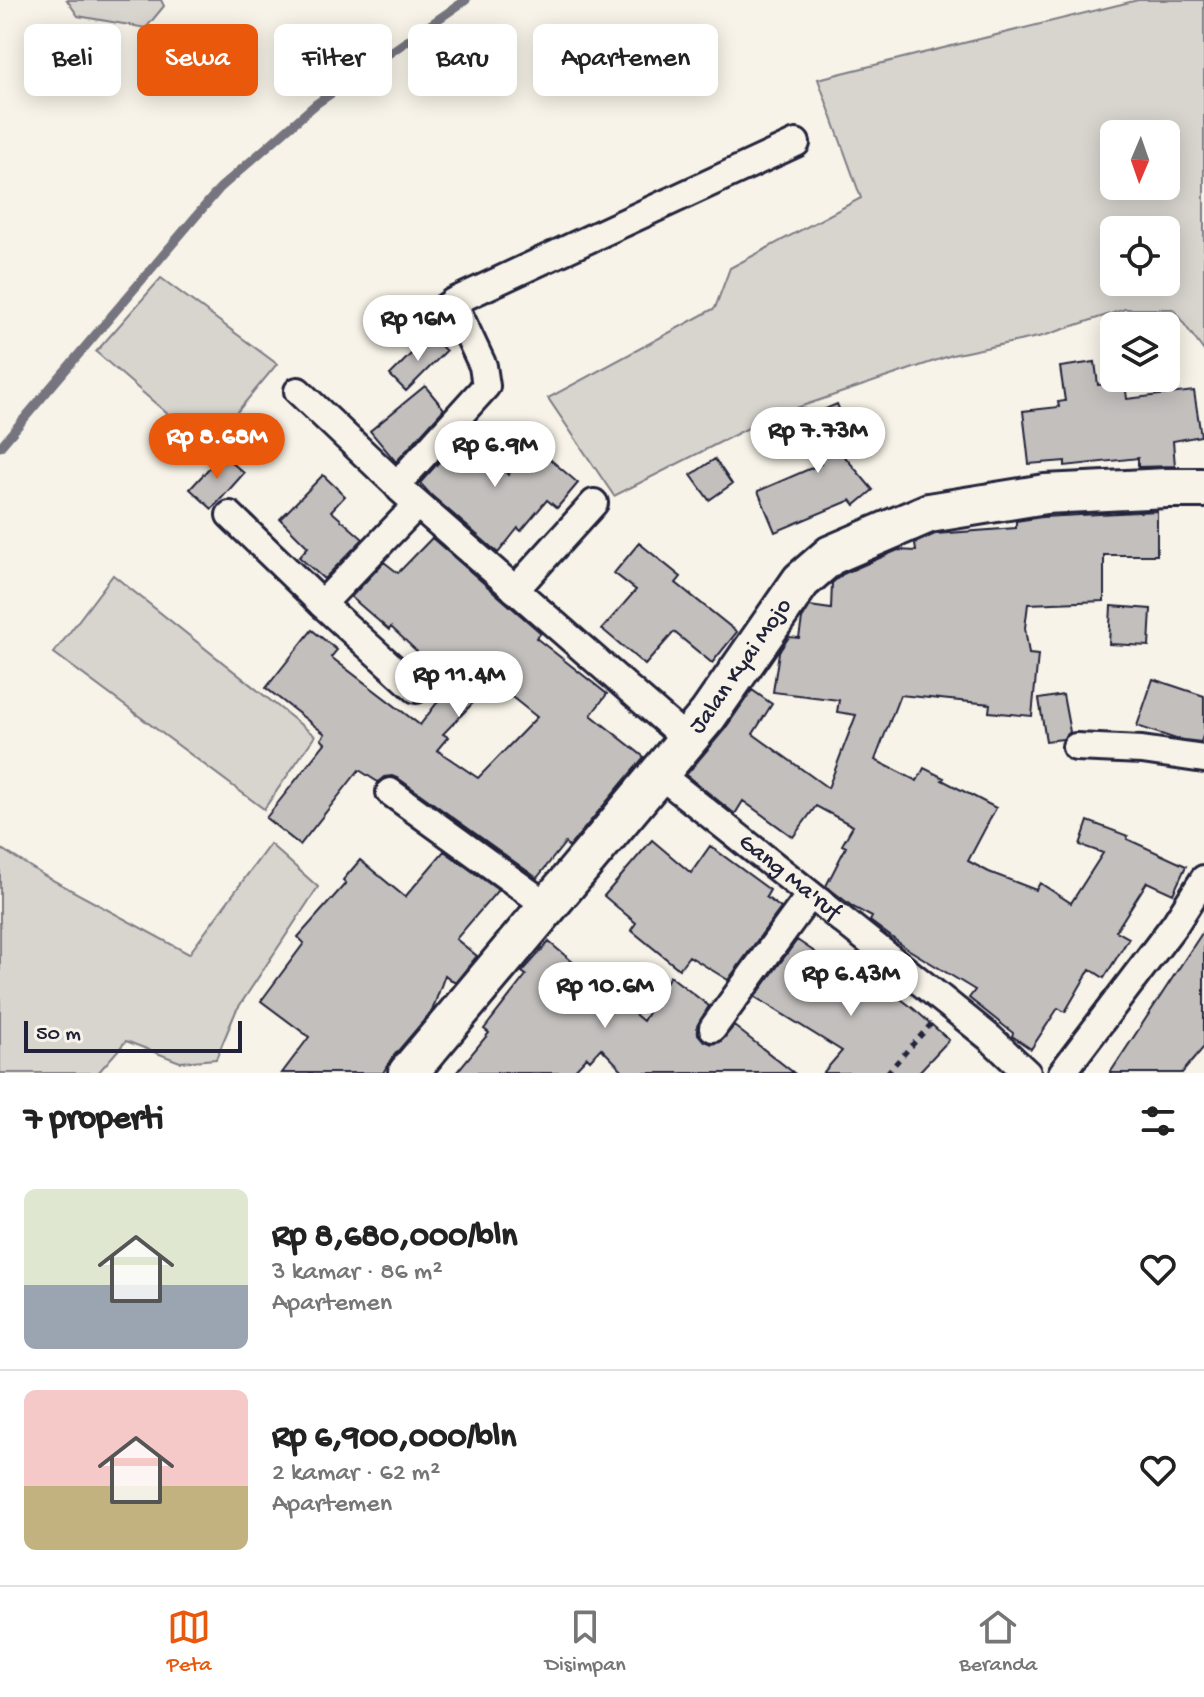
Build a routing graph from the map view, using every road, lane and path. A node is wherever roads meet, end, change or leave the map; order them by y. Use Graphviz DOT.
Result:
graph roads {
  1 [pos="796,143"];
  2 [pos="298,391"];
  3 [pos="397,485"];
  4 [pos="1204,488"];
  5 [pos="594,503"];
  6 [pos="417,505"];
  7 [pos="230,515"];
  8 [pos="515,590"];
  9 [pos="322,604"];
  10 [pos="416,689"];
  11 [pos="686,739"];
  12 [pos="1076,747"];
  13 [pos="1204,759"];
  14 [pos="659,774"];
  15 [pos="390,792"];
  16 [pos="1204,879"];
  17 [pos="810,895"];
  18 [pos="549,907"];
  19 [pos="948,1004"];
  20 [pos="713,1028"];
  21 [pos="408,1073"];
  22 [pos="887,1073"];
  23 [pos="1027,1073"];
  24 [pos="1062,1073"];
  1 -- 3 [label="street"];
  2 -- 3 [label="street"];
  3 -- 6 [label="street"];
  4 -- 11 [label="street, Jalan Kyai Mojo"];
  5 -- 8 [label="street"];
  6 -- 8 [label="street"];
  6 -- 9 [label="street"];
  7 -- 9 [label="street"];
  8 -- 11 [label="street"];
  9 -- 10 [label="street"];
  11 -- 14 [label="street, Jalan Kyai Mojo"];
  12 -- 13 [label="street"];
  14 -- 17 [label="street, Gang Ma'ruf"];
  14 -- 18 [label="street, Jalan Kyai Mojo"];
  15 -- 18 [label="street"];
  16 -- 24 [label="street"];
  17 -- 19 [label="street, Gang Ma'ruf"];
  17 -- 20 [label="street"];
  18 -- 21 [label="street, Jalan Kyai Mojo"];
  19 -- 22 [label="path"];
  19 -- 23 [label="street, Gang Ma'ruf"];
}
